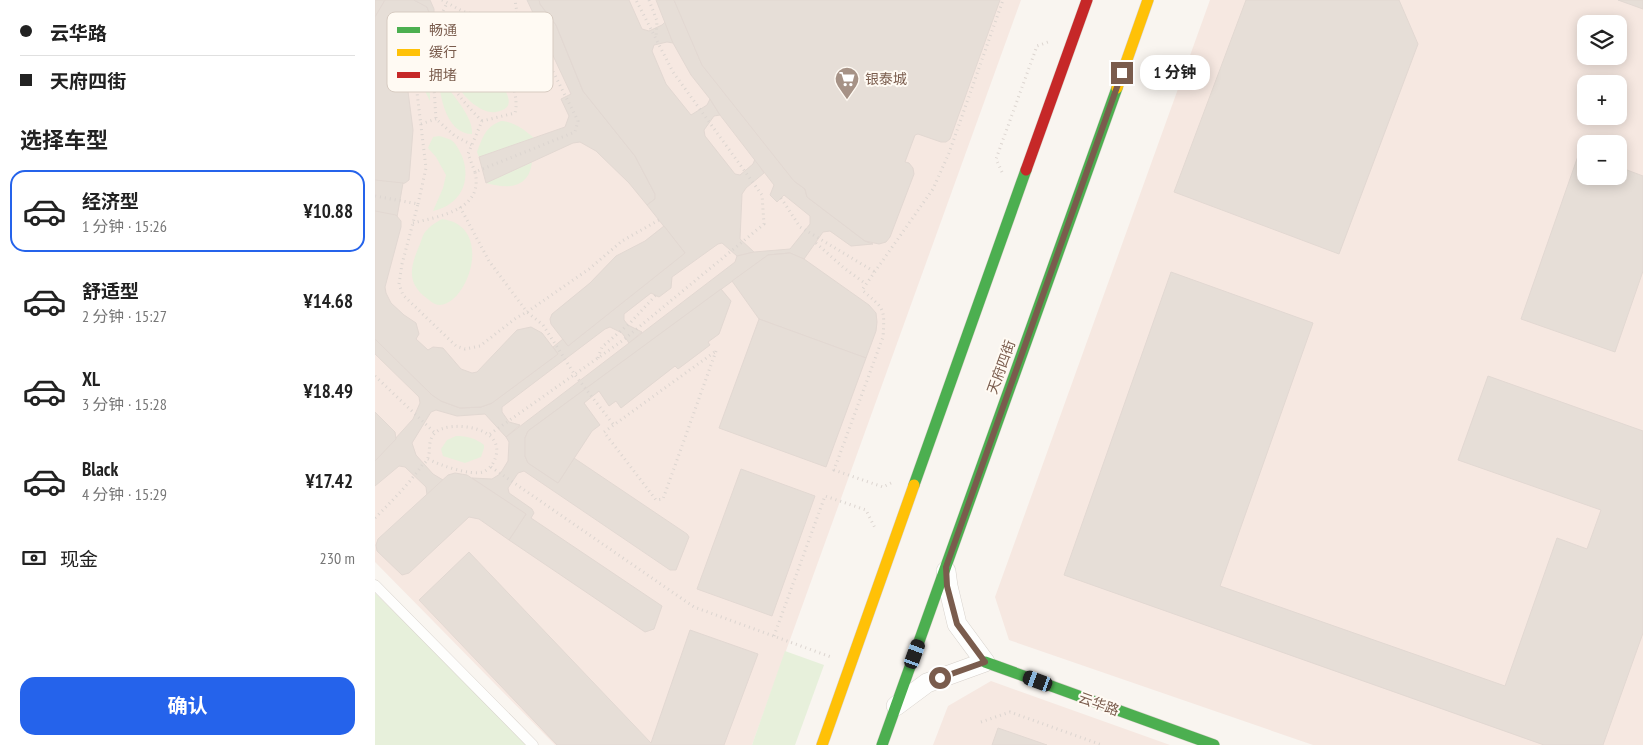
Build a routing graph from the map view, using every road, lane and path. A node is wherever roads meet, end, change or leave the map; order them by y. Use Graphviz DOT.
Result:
graph roads {
  1 [pos="442,0"];
  2 [pos="636,0"];
  3 [pos="649,0"];
  4 [pos="1003,0"];
  5 [pos="1087,0"];
  6 [pos="1148,0"];
  7 [pos="447,3"];
  8 [pos="443,12"];
  9 [pos="466,12"];
  10 [pos="656,39"];
  11 [pos="1050,41"];
  12 [pos="553,71"];
  13 [pos="418,92"];
  14 [pos="434,92"];
  15 [pos="457,92"];
  16 [pos="514,92"];
  17 [pos="436,119"];
  18 [pos="482,121"];
  19 [pos="421,124"];
  20 [pos="472,145"];
  21 [pos="475,172"];
  22 [pos="999,181"];
  23 [pos="375,196"];
  24 [pos="781,198"];
  25 [pos="418,204"];
  26 [pos="460,207"];
  27 [pos="659,220"];
  28 [pos="413,223"];
  29 [pos="816,243"];
  30 [pos="875,272"];
  31 [pos="866,284"];
  32 [pos="656,295"];
  33 [pos="527,312"];
  34 [pos="597,359"];
  35 [pos="575,374"];
  36 [pos="375,376"];
  37 [pos="613,424"];
  38 [pos="435,433"];
  39 [pos="491,434"];
  40 [pos="428,459"];
  41 [pos="491,467"];
  42 [pos="895,481"];
  43 [pos="375,518"];
  44 [pos="877,531"];
  45 [pos="946,567"];
  46 [pos="375,585"];
  47 [pos="774,636"];
  48 [pos="832,657"];
  49 [pos="985,662"];
  50 [pos="896,706"];
  51 [pos="981,722"];
  52 [pos="533,745"];
  53 [pos="822,745"];
  54 [pos="882,745"];
  55 [pos="1102,745"];
  56 [pos="1214,745"];
  1 -- 7 [label="path"];
  2 -- 10 [label="path"];
  3 -- 10 [label="path"];
  4 -- 30 [label="path"];
  5 -- 53 [label="main road"];
  6 -- 45 [label="main road, 天府四街"];
  7 -- 8 [label="path"];
  7 -- 9 [label="path"];
  10 -- 34 [label="path"];
  11 -- 22 [label="path"];
  12 -- 21 [label="path"];
  13 -- 19 [label="path"];
  14 -- 17 [label="path"];
  15 -- 18 [label="path"];
  16 -- 18 [label="path"];
  17 -- 19 [label="path"];
  17 -- 20 [label="path"];
  18 -- 20 [label="path"];
  19 -- 25 [label="path"];
  20 -- 21 [label="path"];
  21 -- 26 [label="path"];
  23 -- 25 [label="path"];
  24 -- 30 [label="path"];
  25 -- 28 [label="path"];
  26 -- 28 [label="path"];
  26 -- 33 [label="path"];
  27 -- 33 [label="path"];
  28 -- 33 [label="path"];
  29 -- 31 [label="path"];
  30 -- 31 [label="path"];
  31 -- 42 [label="path"];
  32 -- 34 [label="path"];
  33 -- 35 [label="path"];
  34 -- 35 [label="path"];
  35 -- 37 [label="path"];
  35 -- 39 [label="path"];
  36 -- 38 [label="path"];
  37 -- 37 [label="path"];
  38 -- 39 [label="path"];
  38 -- 40 [label="path"];
  39 -- 41 [label="path"];
  40 -- 41 [label="path"];
  40 -- 43 [label="path"];
  41 -- 47 [label="path"];
  44 -- 47 [label="path"];
  45 -- 49 [label="street"];
  45 -- 50 [label="main road, 天府四街"];
  46 -- 52 [label="lane"];
  47 -- 48 [label="path"];
  49 -- 50 [label="street"];
  49 -- 56 [label="main road, 云华路"];
  50 -- 54 [label="main road, 天府四街"];
  51 -- 55 [label="path"];
}
